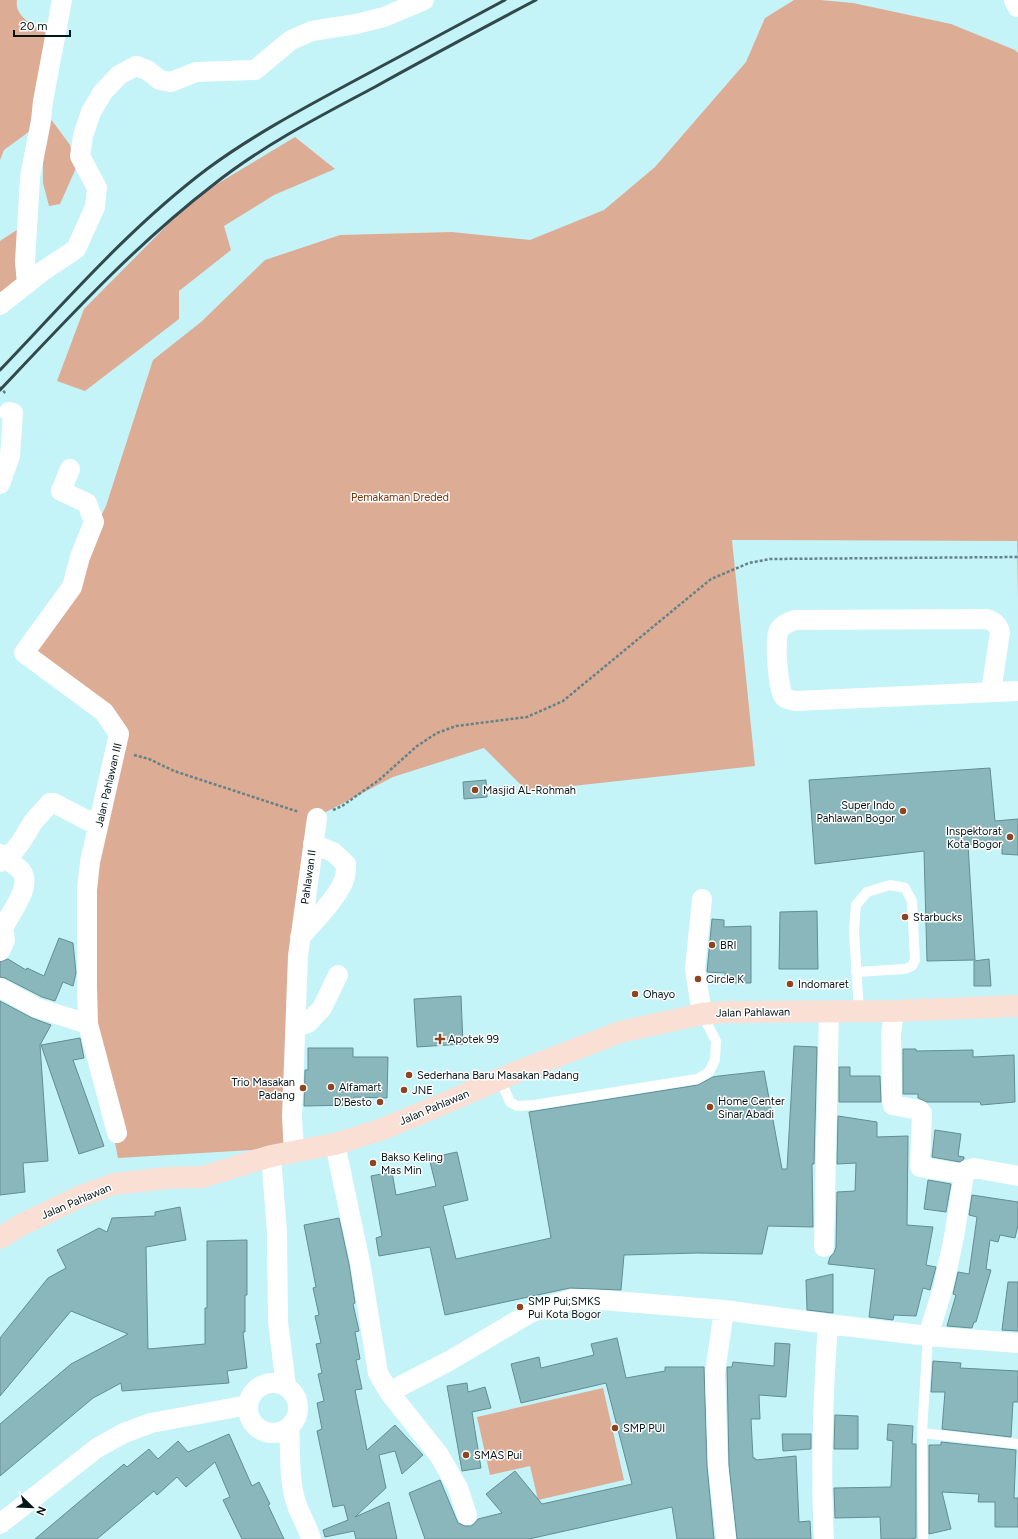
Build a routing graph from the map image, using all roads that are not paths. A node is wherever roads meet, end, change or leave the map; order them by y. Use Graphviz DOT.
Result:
graph roads {
  1 [pos="62,0"];
  2 [pos="424,0"];
  3 [pos="1015,0"];
  4 [pos="1018,6"];
  5 [pos="27,283"];
  6 [pos="0,305"];
  7 [pos="9,412"];
  8 [pos="70,469"];
  9 [pos="0,484"];
  10 [pos="1018,691"];
  11 [pos="991,692"];
  12 [pos="318,818"];
  13 [pos="98,826"];
  14 [pos="313,844"];
  15 [pos="1,858"];
  16 [pos="702,899"];
  17 [pos="300,937"];
  18 [pos="0,951"];
  19 [pos="856,972"];
  20 [pos="338,974"];
  21 [pos="0,988"];
  22 [pos="1018,1006"];
  23 [pos="829,1011"];
  24 [pos="859,1011"];
  25 [pos="894,1011"];
  26 [pos="702,1014"];
  27 [pos="88,1024"];
  28 [pos="296,1026"];
  29 [pos="500,1079"];
  30 [pos="117,1133"];
  31 [pos="335,1144"];
  32 [pos="294,1152"];
  33 [pos="271,1156"];
  34 [pos="964,1174"];
  35 [pos="1018,1176"];
  36 [pos="0,1238"];
  37 [pos="824,1247"];
  38 [pos="724,1310"];
  39 [pos="828,1324"];
  40 [pos="928,1336"];
  41 [pos="1018,1343"];
  42 [pos="286,1386"];
  43 [pos="389,1392"];
  44 [pos="248,1405"];
  45 [pos="289,1427"];
  46 [pos="922,1434"];
  47 [pos="1018,1444"];
  48 [pos="467,1515"];
  49 [pos="0,1524"];
  50 [pos="311,1539"];
  51 [pos="726,1539"];
  52 [pos="824,1539"];
  53 [pos="923,1539"];
  1 -- 5 [label="street"];
  2 -- 5 [label="street"];
  3 -- 4 [label="street"];
  5 -- 6 [label="street"];
  7 -- 9 [label="street"];
  8 -- 13 [label="street, Jalan Pahlawan III"];
  10 -- 11 [label="street"];
  11 -- 11 [label="street"];
  12 -- 14 [label="street, Pahlawan II"];
  13 -- 15 [label="street"];
  13 -- 27 [label="street, Jalan Pahlawan III"];
  14 -- 17 [label="street, Pahlawan II"];
  14 -- 17 [label="street"];
  15 -- 18 [label="street"];
  16 -- 26 [label="street"];
  17 -- 28 [label="street, Pahlawan II"];
  19 -- 19 [label="lane"];
  19 -- 24 [label="lane"];
  20 -- 28 [label="street"];
  21 -- 27 [label="street"];
  22 -- 25 [label="main road, Jalan Pahlawan"];
  23 -- 24 [label="main road, Jalan Pahlawan"];
  23 -- 26 [label="main road, Jalan Pahlawan"];
  23 -- 37 [label="street"];
  24 -- 25 [label="main road, Jalan Pahlawan"];
  25 -- 34 [label="street"];
  26 -- 29 [label="main road, Jalan Pahlawan"];
  26 -- 29 [label="lane"];
  27 -- 30 [label="street, Jalan Pahlawan III"];
  28 -- 32 [label="street, Pahlawan II"];
  29 -- 31 [label="main road, Jalan Pahlawan"];
  31 -- 32 [label="main road, Jalan Pahlawan"];
  31 -- 43 [label="street"];
  32 -- 33 [label="main road, Jalan Pahlawan"];
  33 -- 36 [label="main road, Jalan Pahlawan"];
  33 -- 42 [label="street"];
  34 -- 35 [label="street"];
  34 -- 40 [label="street"];
  38 -- 39 [label="street"];
  38 -- 43 [label="street"];
  38 -- 51 [label="street"];
  39 -- 40 [label="street"];
  39 -- 52 [label="street"];
  40 -- 41 [label="street"];
  40 -- 46 [label="lane"];
  42 -- 44 [label="street"];
  42 -- 45 [label="street"];
  43 -- 48 [label="street"];
  44 -- 45 [label="street"];
  44 -- 49 [label="street"];
  45 -- 50 [label="street"];
  46 -- 47 [label="lane"];
  46 -- 53 [label="lane"];
}
